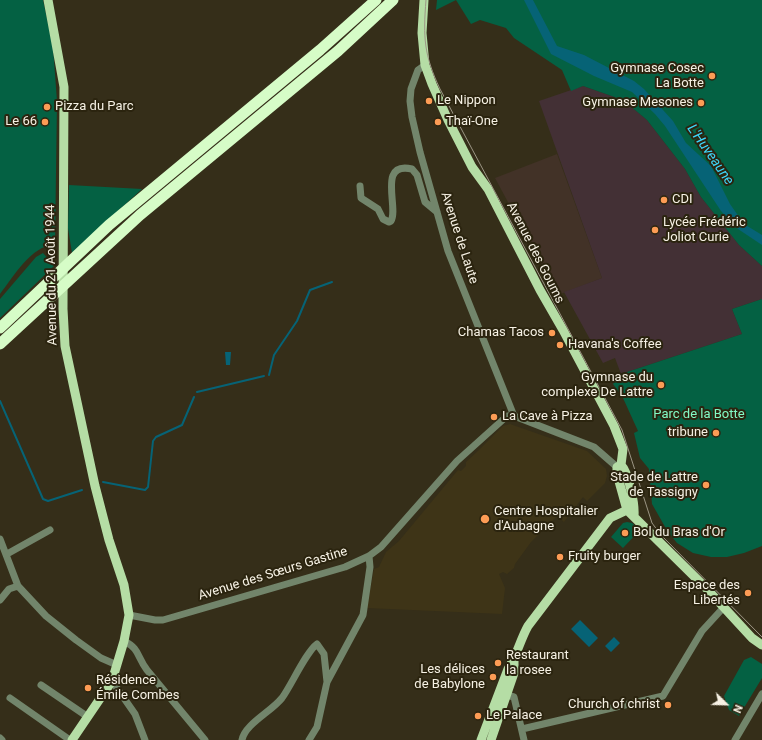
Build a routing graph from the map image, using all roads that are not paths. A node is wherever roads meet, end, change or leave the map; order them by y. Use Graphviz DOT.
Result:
graph roads {
  1 [pos="48,0"];
  2 [pos="376,0"];
  3 [pos="393,0"];
  4 [pos="424,0"];
  5 [pos="430,0"];
  6 [pos="423,52"];
  7 [pos="425,65"];
  8 [pos="360,186"];
  9 [pos="437,212"];
  10 [pos="0,328"];
  11 [pos="0,344"];
  12 [pos="514,416"];
  13 [pos="619,466"];
  14 [pos="627,510"];
  15 [pos="634,516"];
  16 [pos="50,530"];
  17 [pos="0,539"];
  18 [pos="7,554"];
  19 [pos="369,556"];
  20 [pos="18,586"];
  21 [pos="0,600"];
  22 [pos="724,607"];
  23 [pos="129,614"];
  24 [pos="124,640"];
  25 [pos="762,645"];
  26 [pos="117,665"];
  27 [pos="112,681"];
  28 [pos="327,682"];
  29 [pos="41,685"];
  30 [pos="503,694"];
  31 [pos="762,694"];
  32 [pos="10,698"];
  33 [pos="88,717"];
  34 [pos="522,729"];
  35 [pos="0,738"];
  36 [pos="144,739"];
  37 [pos="2,740"];
  38 [pos="71,740"];
  39 [pos="205,740"];
  40 [pos="242,740"];
  41 [pos="309,740"];
  42 [pos="481,740"];
  43 [pos="491,740"];
  44 [pos="524,740"];
  45 [pos="735,740"];
  1 -- 23 [label="main road, Avenue du 21 Août 1944"];
  2 -- 10 [label="highway"];
  3 -- 11 [label="highway"];
  4 -- 6 [label="main road, Avenue des Goums"];
  5 -- 6 [label="main road, Avenue des Goums"];
  6 -- 7 [label="main road, Avenue des Goums"];
  7 -- 9 [label="street, Avenue de Laute"];
  7 -- 13 [label="main road, Avenue des Goums"];
  8 -- 9 [label="street"];
  9 -- 12 [label="street, Avenue de Laute"];
  12 -- 13 [label="street"];
  12 -- 19 [label="street, Avenue des Sœurs Gastine"];
  13 -- 14 [label="main road"];
  13 -- 15 [label="main road"];
  14 -- 15 [label="main road"];
  14 -- 30 [label="main road"];
  15 -- 22 [label="main road"];
  16 -- 18 [label="street"];
  17 -- 18 [label="street"];
  18 -- 20 [label="street"];
  19 -- 23 [label="street, Avenue des Sœurs Gastine"];
  19 -- 28 [label="street"];
  20 -- 21 [label="street"];
  20 -- 26 [label="street"];
  22 -- 25 [label="main road"];
  22 -- 34 [label="street"];
  23 -- 24 [label="main road"];
  24 -- 26 [label="main road"];
  24 -- 39 [label="street"];
  26 -- 27 [label="main road"];
  27 -- 33 [label="main road"];
  27 -- 36 [label="street"];
  28 -- 40 [label="street"];
  28 -- 41 [label="street"];
  29 -- 33 [label="street"];
  30 -- 34 [label="street"];
  30 -- 42 [label="main road"];
  30 -- 43 [label="main road"];
  31 -- 45 [label="street"];
  32 -- 38 [label="street"];
  33 -- 38 [label="main road"];
  34 -- 44 [label="street"];
  35 -- 37 [label="street"];
}
